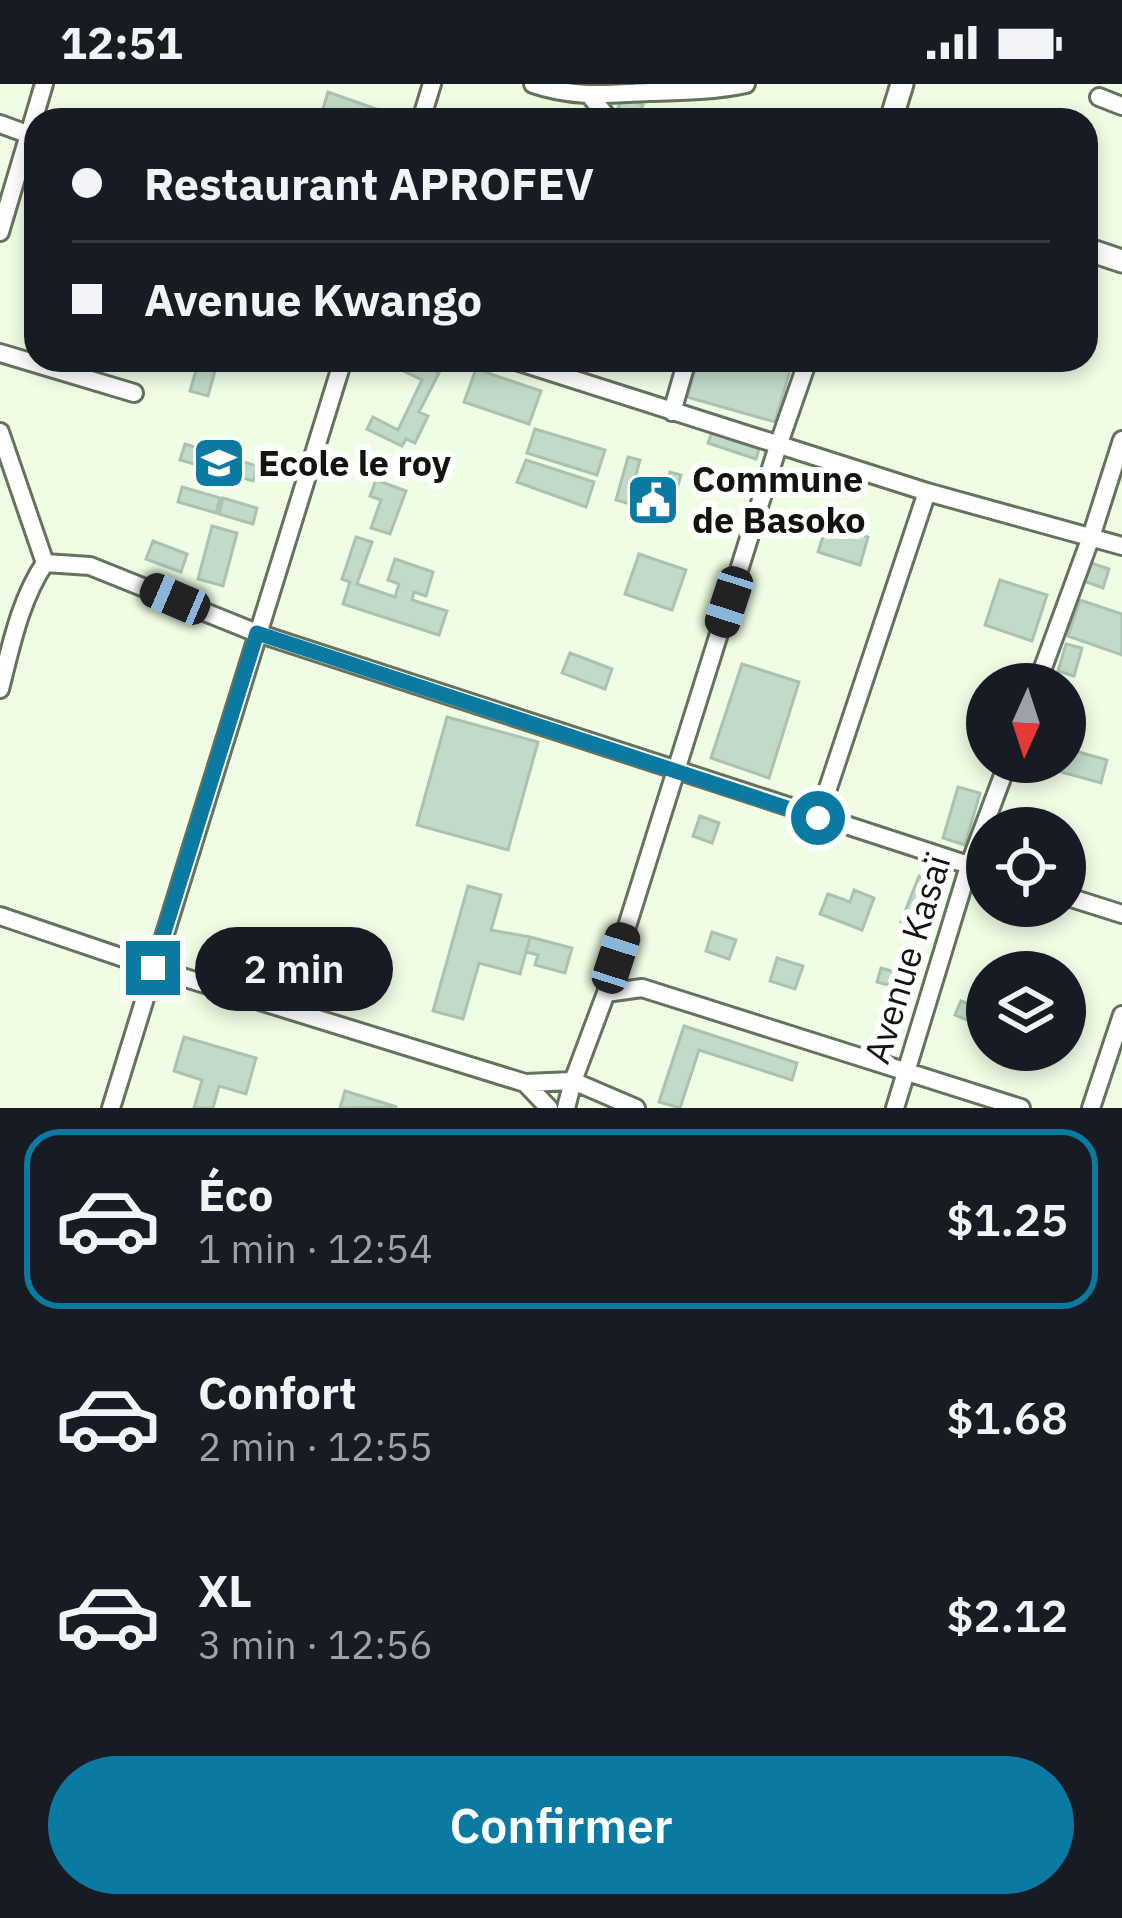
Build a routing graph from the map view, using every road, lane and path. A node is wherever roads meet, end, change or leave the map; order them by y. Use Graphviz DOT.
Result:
graph roads {
  1 [pos="533,84"];
  2 [pos="746,84"];
  3 [pos="590,96"];
  4 [pos="1099,97"];
  5 [pos="1122,106"];
  6 [pos="600,108"];
  7 [pos="24,153"];
  8 [pos="16,178"];
  9 [pos="24,182"];
  10 [pos="0,232"];
  11 [pos="64,372"];
  12 [pos="339,372"];
  13 [pos="549,372"];
  14 [pos="684,372"];
  15 [pos="804,372"];
  16 [pos="134,393"];
  17 [pos="672,412"];
  18 [pos="0,431"];
  19 [pos="1122,440"];
  20 [pos="778,446"];
  21 [pos="927,492"];
  22 [pos="1091,537"];
  23 [pos="1122,546"];
  24 [pos="45,563"];
  25 [pos="257,633"];
  26 [pos="1045,663"];
  27 [pos="0,689"];
  28 [pos="675,770"];
  29 [pos="818,818"];
  30 [pos="966,865"];
  31 [pos="966,903"];
  32 [pos="1086,903"];
  33 [pos="1122,914"];
  34 [pos="0,916"];
  35 [pos="616,958"];
  36 [pos="153,968"];
  37 [pos="642,988"];
  38 [pos="606,992"];
  39 [pos="1122,1015"];
  40 [pos="906,1071"];
  41 [pos="573,1081"];
  42 [pos="525,1083"];
  43 [pos="111,1108"];
  44 [pos="549,1108"];
  45 [pos="566,1108"];
  46 [pos="636,1108"];
  47 [pos="895,1108"];
  48 [pos="1022,1108"];
  49 [pos="1091,1108"];
  1 -- 3 [label="street"];
  2 -- 3 [label="street"];
  3 -- 6 [label="street"];
  4 -- 5 [label="street"];
  7 -- 8 [label="street"];
  8 -- 9 [label="street"];
  8 -- 10 [label="street"];
  11 -- 16 [label="street"];
  12 -- 25 [label="street"];
  13 -- 17 [label="street"];
  14 -- 17 [label="street"];
  15 -- 20 [label="street"];
  17 -- 20 [label="street"];
  18 -- 24 [label="street"];
  19 -- 22 [label="street"];
  20 -- 21 [label="street"];
  20 -- 28 [label="street"];
  21 -- 22 [label="street"];
  21 -- 29 [label="street"];
  22 -- 23 [label="street"];
  22 -- 26 [label="street"];
  24 -- 25 [label="street"];
  24 -- 27 [label="street"];
  25 -- 28 [label="street"];
  25 -- 36 [label="street"];
  28 -- 29 [label="street"];
  28 -- 35 [label="street"];
  29 -- 30 [label="street"];
  31 -- 40 [label="street, Avenue Kasaï"];
  32 -- 33 [label="street"];
  34 -- 36 [label="street"];
  35 -- 37 [label="street"];
  35 -- 38 [label="street"];
  36 -- 42 [label="street"];
  36 -- 43 [label="street"];
  37 -- 38 [label="street"];
  37 -- 40 [label="street"];
  38 -- 41 [label="street"];
  39 -- 49 [label="street"];
  40 -- 47 [label="street, Avenue Kasaï"];
  40 -- 48 [label="street"];
  41 -- 42 [label="street"];
  41 -- 45 [label="street"];
  41 -- 46 [label="street"];
  42 -- 44 [label="street"];
}
